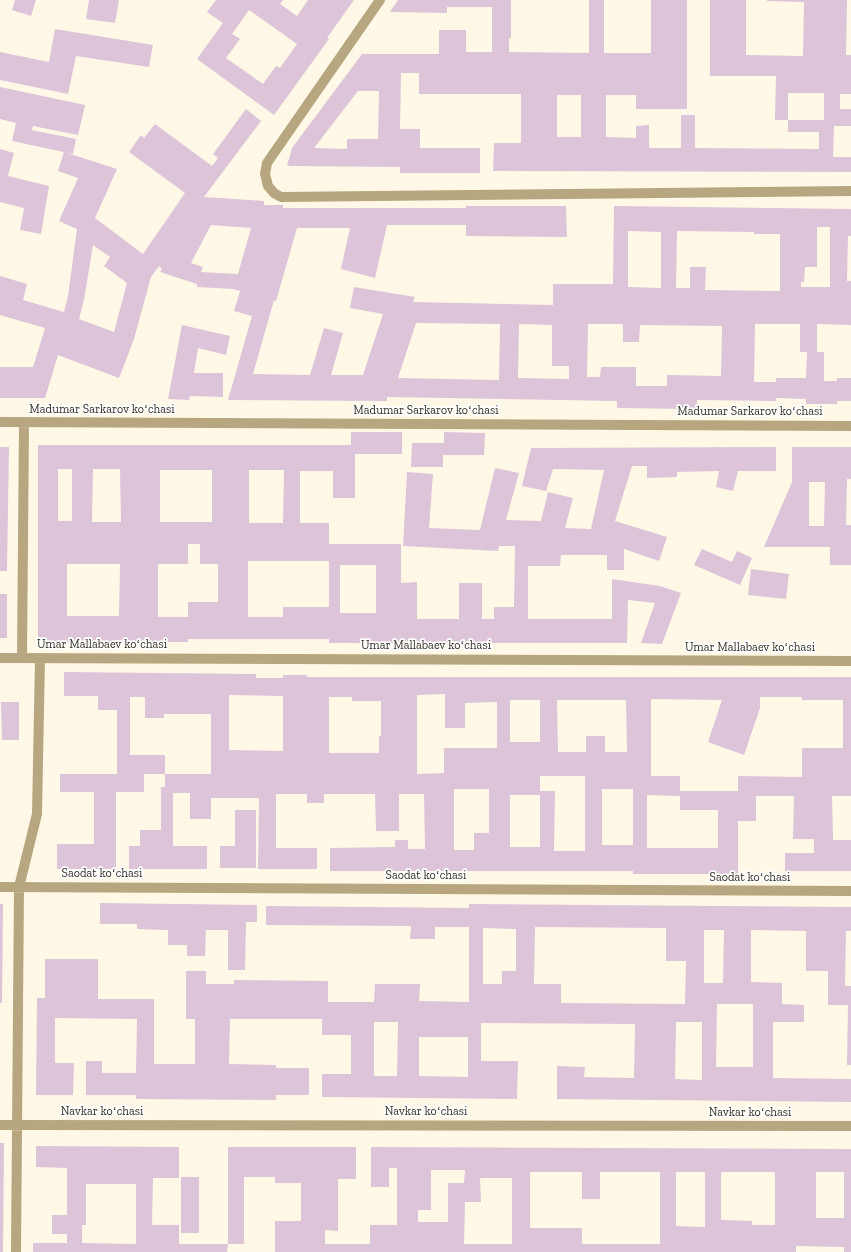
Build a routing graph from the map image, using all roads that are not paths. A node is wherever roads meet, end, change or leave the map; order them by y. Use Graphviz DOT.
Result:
graph roads {
  1 [pos="380,0"];
  2 [pos="851,190"];
  3 [pos="0,422"];
  4 [pos="24,422"];
  5 [pos="851,426"];
  6 [pos="0,658"];
  7 [pos="22,658"];
  8 [pos="40,658"];
  9 [pos="851,661"];
  10 [pos="0,886"];
  11 [pos="19,887"];
  12 [pos="851,891"];
  13 [pos="0,1125"];
  14 [pos="17,1125"];
  15 [pos="851,1126"];
  16 [pos="16,1252"];
  1 -- 2 [label="street"];
  3 -- 4 [label="street, Madumar Sarkarov koʻchasi"];
  4 -- 5 [label="street, Madumar Sarkarov koʻchasi"];
  4 -- 7 [label="street"];
  6 -- 7 [label="street, Umar Mallabaev koʻchasi"];
  7 -- 8 [label="street, Umar Mallabaev koʻchasi"];
  8 -- 9 [label="street, Umar Mallabaev koʻchasi"];
  8 -- 11 [label="street"];
  10 -- 11 [label="street, Saodat koʻchasi"];
  11 -- 12 [label="street, Saodat koʻchasi"];
  11 -- 14 [label="street"];
  13 -- 14 [label="street, Navkar koʻchasi"];
  14 -- 15 [label="street, Navkar koʻchasi"];
  14 -- 16 [label="street"];
}
